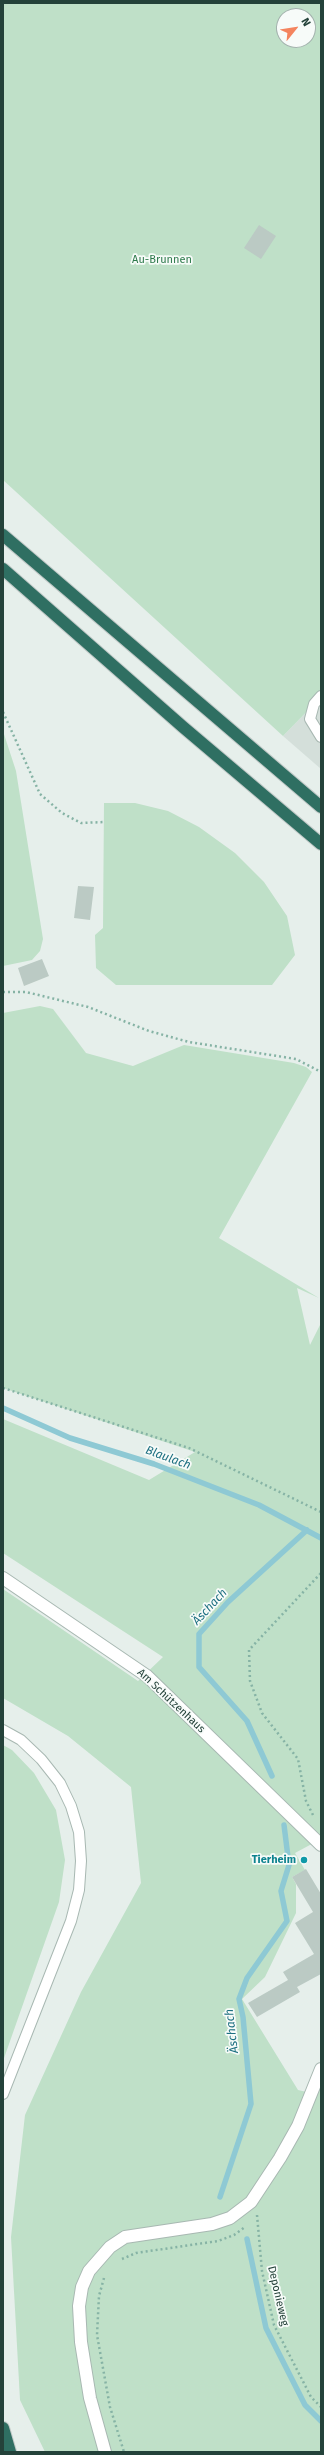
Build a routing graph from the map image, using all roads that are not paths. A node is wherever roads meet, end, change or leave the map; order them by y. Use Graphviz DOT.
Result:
graph roads {
  1 [pos="3,535"];
  2 [pos="3,569"];
  3 [pos="321,696"];
  4 [pos="321,737"];
  5 [pos="321,807"];
  6 [pos="321,844"];
  7 [pos="3,1578"];
  8 [pos="3,1730"];
  9 [pos="321,1845"];
  10 [pos="321,2069"];
  11 [pos="3,2094"];
  12 [pos="3,2428"];
  13 [pos="10,2452"];
  14 [pos="105,2452"];
  1 -- 5 [label="highway"];
  2 -- 6 [label="highway"];
  3 -- 4 [label="lane"];
  7 -- 9 [label="street, Am Schützenhaus"];
  8 -- 11 [label="lane"];
  10 -- 14 [label="street"];
  12 -- 13 [label="highway"];
}
